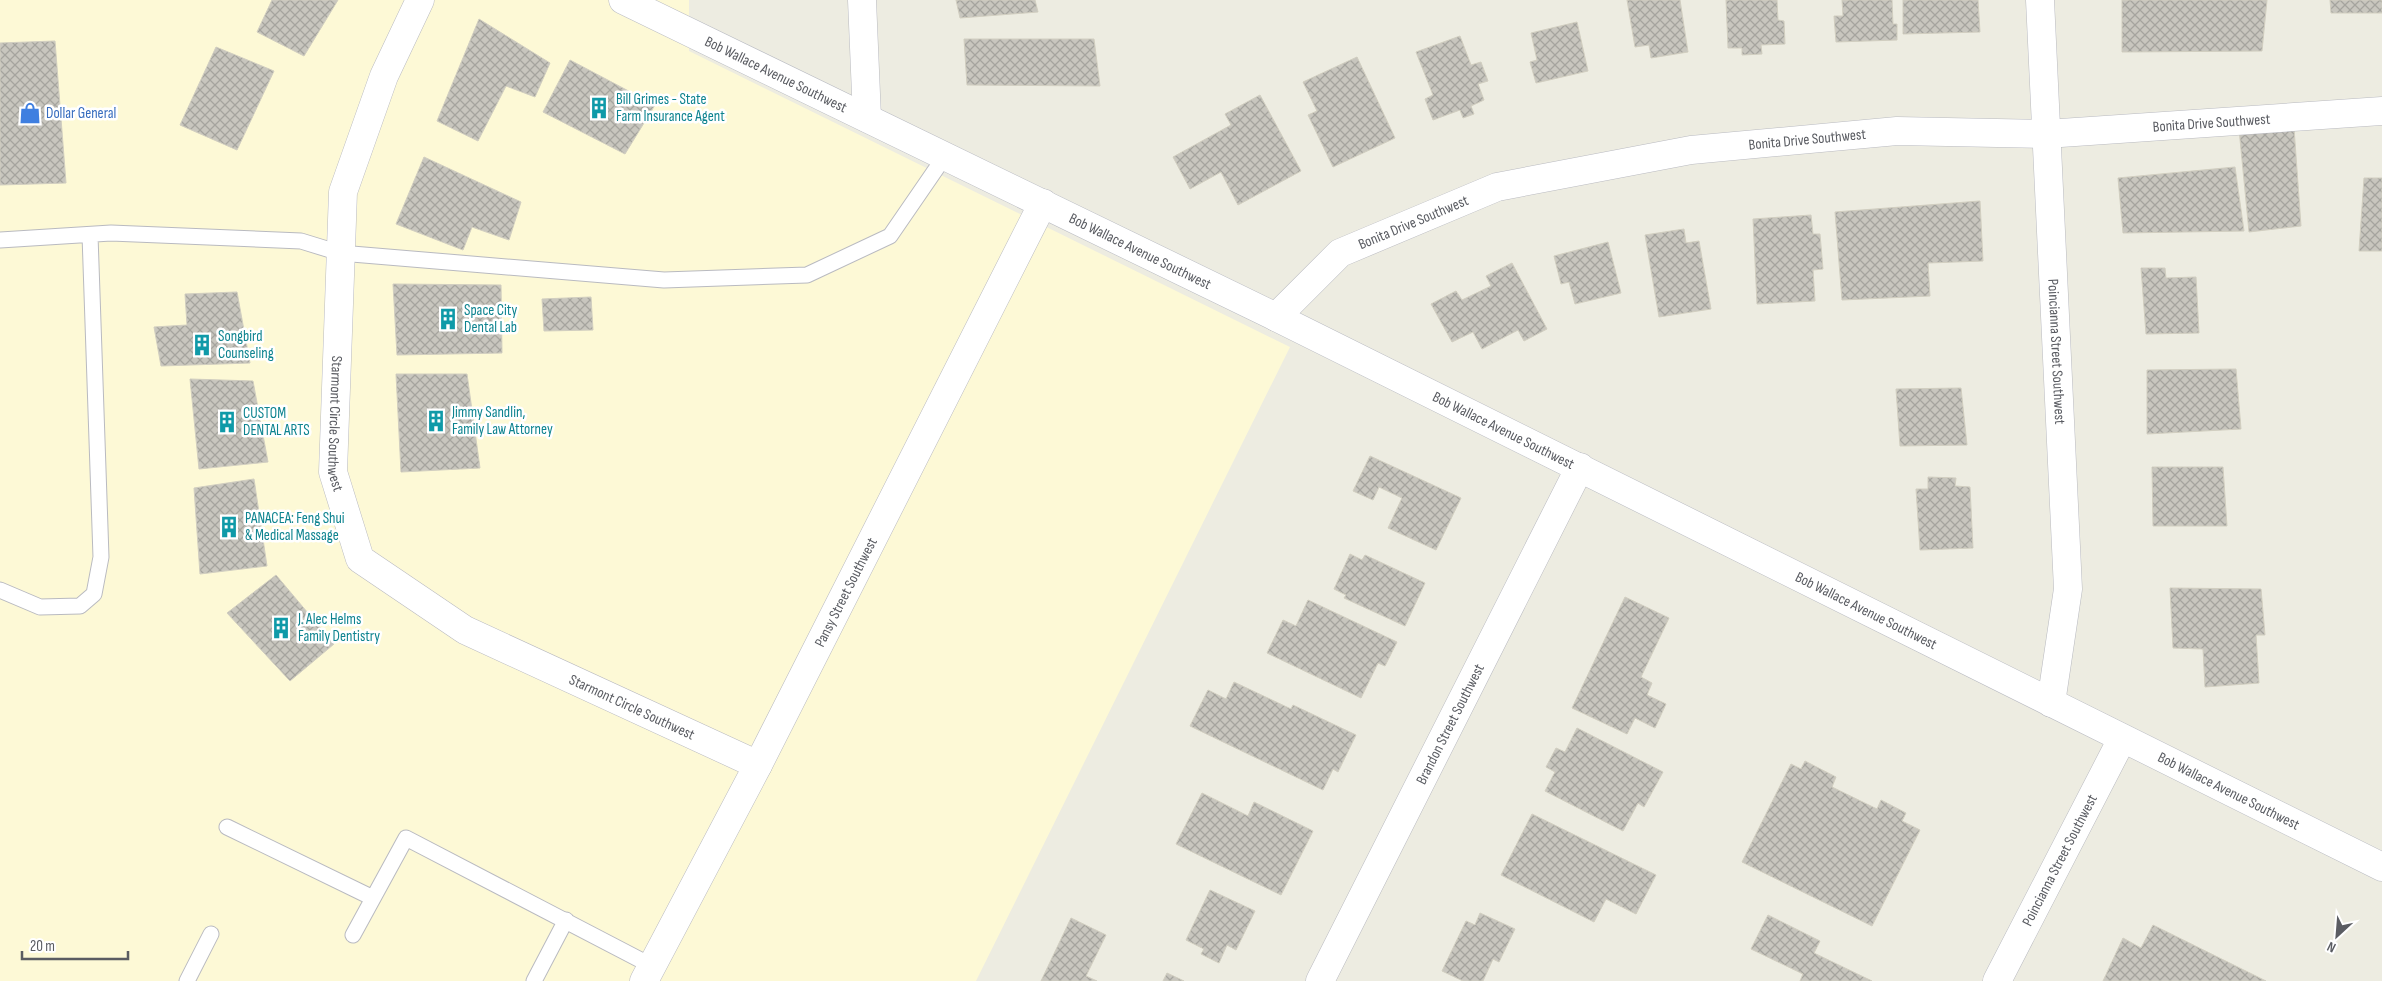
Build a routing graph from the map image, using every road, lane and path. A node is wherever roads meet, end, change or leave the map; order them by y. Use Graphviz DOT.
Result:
graph roads {
  1 [pos="420,0"];
  2 [pos="623,0"];
  3 [pos="862,0"];
  4 [pos="2040,0"];
  5 [pos="2382,111"];
  6 [pos="867,118"];
  7 [pos="2046,134"];
  8 [pos="945,156"];
  9 [pos="1043,203"];
  10 [pos="90,235"];
  11 [pos="0,240"];
  12 [pos="340,252"];
  13 [pos="1276,317"];
  14 [pos="1580,467"];
  15 [pos="0,590"];
  16 [pos="2051,703"];
  17 [pos="2122,739"];
  18 [pos="758,765"];
  19 [pos="227,827"];
  20 [pos="2382,867"];
  21 [pos="373,898"];
  22 [pos="566,920"];
  23 [pos="211,934"];
  24 [pos="353,935"];
  25 [pos="648,973"];
  26 [pos="187,981"];
  27 [pos="534,981"];
  28 [pos="1320,981"];
  29 [pos="1997,981"];
  1 -- 12 [label="street, Starmont Circle Southwest"];
  2 -- 6 [label="street, Bob Wallace Avenue Southwest"];
  3 -- 6 [label="street"];
  4 -- 7 [label="street, Poincianna Street Southwest"];
  5 -- 7 [label="street, Bonita Drive Southwest"];
  6 -- 8 [label="street, Bob Wallace Avenue Southwest"];
  7 -- 13 [label="street, Bonita Drive Southwest"];
  7 -- 16 [label="street, Poincianna Street Southwest"];
  8 -- 9 [label="street, Bob Wallace Avenue Southwest"];
  8 -- 12 [label="lane"];
  9 -- 13 [label="street, Bob Wallace Avenue Southwest"];
  9 -- 18 [label="street, Pansy Street Southwest"];
  10 -- 11 [label="lane"];
  10 -- 12 [label="lane"];
  10 -- 15 [label="lane"];
  12 -- 18 [label="street, Starmont Circle Southwest"];
  13 -- 14 [label="street, Bob Wallace Avenue Southwest"];
  14 -- 16 [label="street, Bob Wallace Avenue Southwest"];
  14 -- 28 [label="street, Brandon Street Southwest"];
  16 -- 17 [label="street, Bob Wallace Avenue Southwest"];
  17 -- 20 [label="street, Bob Wallace Avenue Southwest"];
  17 -- 29 [label="street, Poincianna Street Southwest"];
  18 -- 25 [label="street, Pansy Street Southwest"];
  19 -- 21 [label="lane"];
  21 -- 22 [label="lane"];
  21 -- 24 [label="lane"];
  22 -- 25 [label="lane"];
  22 -- 27 [label="lane"];
  23 -- 26 [label="lane"];
}
